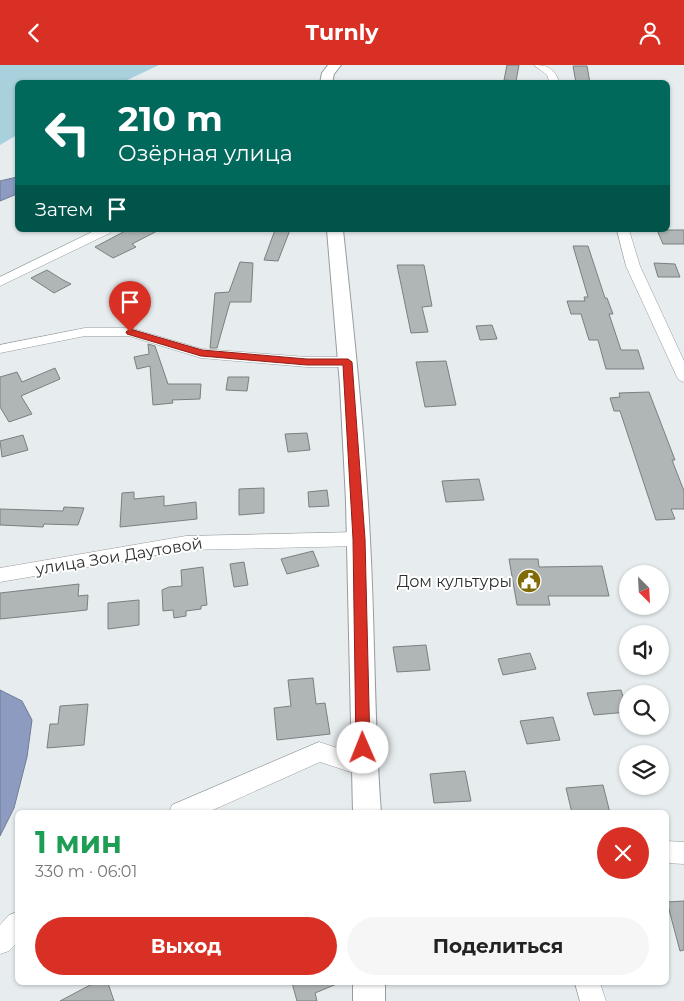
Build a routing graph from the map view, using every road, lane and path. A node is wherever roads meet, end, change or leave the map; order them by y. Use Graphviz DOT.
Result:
graph roads {
  1 [pos="335,65"];
  2 [pos="539,65"];
  3 [pos="327,80"];
  4 [pos="554,80"];
  5 [pos="102,232"];
  6 [pos="335,232"];
  7 [pos="624,232"];
  8 [pos="0,282"];
  9 [pos="0,349"];
  10 [pos="348,362"];
  11 [pos="684,377"];
  12 [pos="359,539"];
  13 [pos="0,575"];
  14 [pos="364,766"];
  15 [pos="187,810"];
  16 [pos="367,810"];
  17 [pos="669,852"];
  18 [pos="684,853"];
  19 [pos="15,927"];
  20 [pos="0,942"];
  21 [pos="369,985"];
  22 [pos="589,985"];
  23 [pos="369,1001"];
  24 [pos="593,1001"];
  1 -- 3 [label="street"];
  2 -- 4 [label="street"];
  5 -- 8 [label="street"];
  6 -- 10 [label="street"];
  7 -- 11 [label="street"];
  9 -- 10 [label="street"];
  10 -- 12 [label="street"];
  12 -- 13 [label="street, улица Зои Даутовой"];
  12 -- 14 [label="street"];
  14 -- 15 [label="street"];
  14 -- 16 [label="street"];
  17 -- 18 [label="street"];
  19 -- 20 [label="street"];
  21 -- 23 [label="street"];
  22 -- 24 [label="street"];
}
